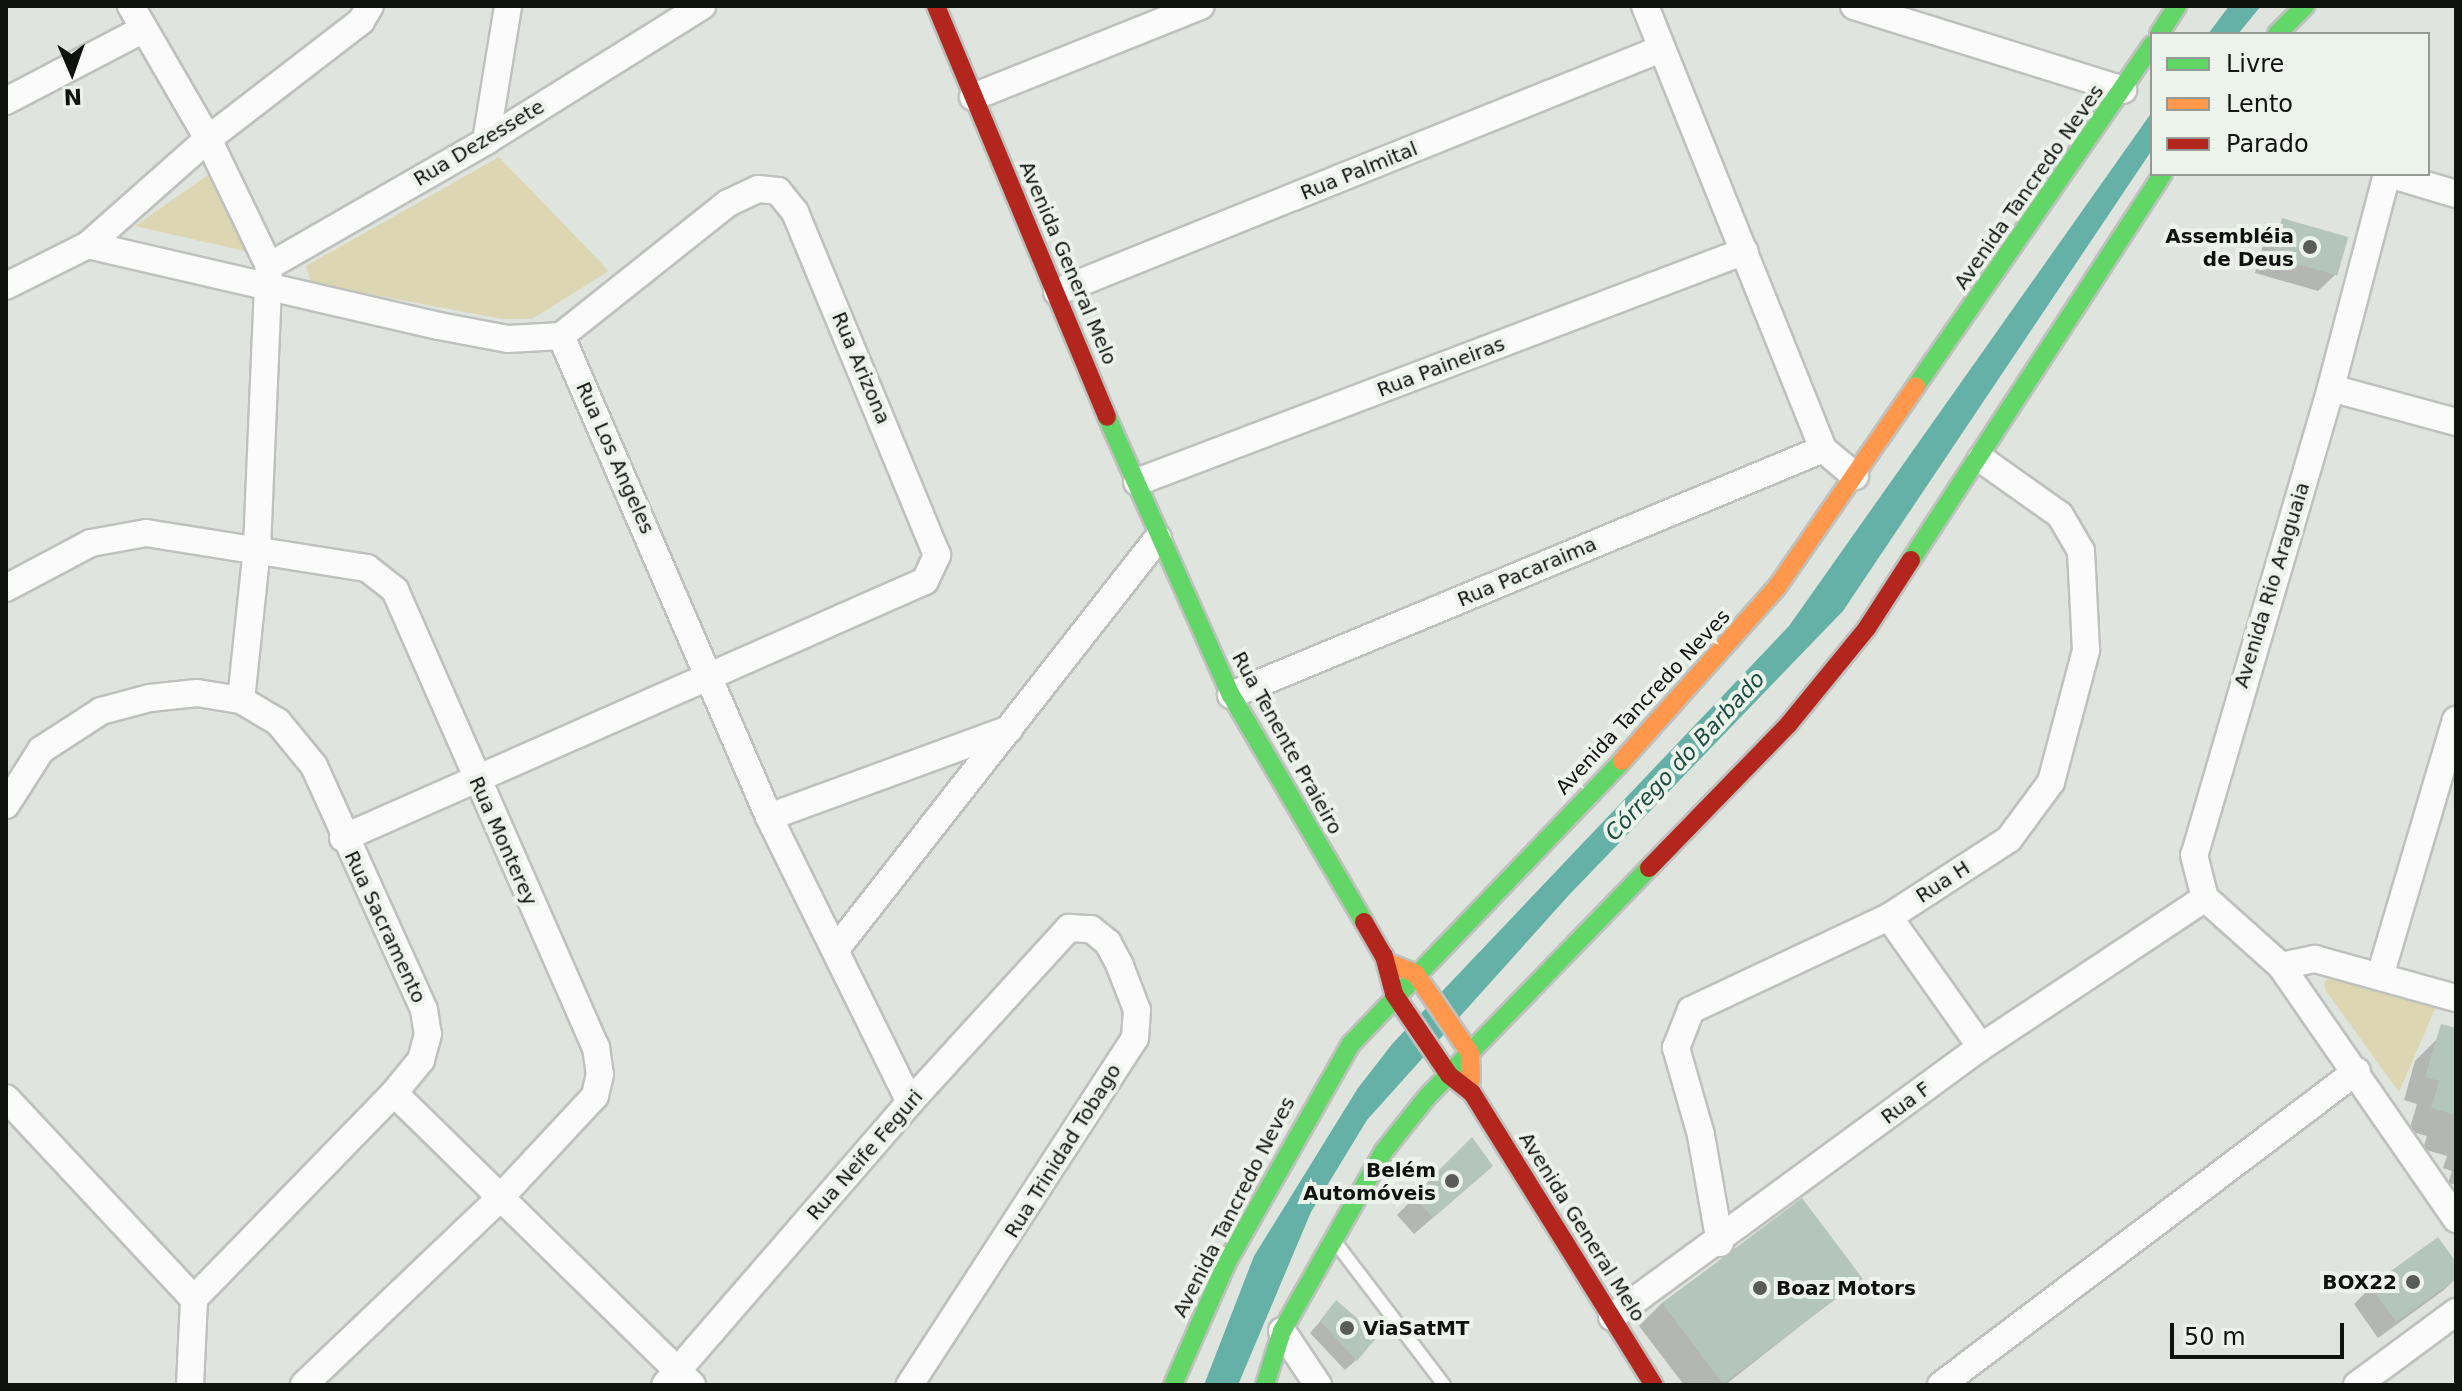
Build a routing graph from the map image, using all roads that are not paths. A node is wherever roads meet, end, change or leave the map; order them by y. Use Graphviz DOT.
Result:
graph roads {
  1 [pos="370,6"];
  2 [pos="508,6"];
  3 [pos="702,6"];
  4 [pos="936,6"];
  5 [pos="1201,6"];
  6 [pos="1645,6"];
  7 [pos="1854,6"];
  8 [pos="2177,6"];
  9 [pos="2305,6"];
  10 [pos="136,18"];
  11 [pos="2160,32"];
  12 [pos="2279,32"];
  13 [pos="2150,48"];
  14 [pos="1661,49"];
  15 [pos="2123,90"];
  16 [pos="973,97"];
  17 [pos="6,101"];
  18 [pos="208,139"];
  19 [pos="486,141"];
  20 [pos="2162,176"];
  21 [pos="2387,176"];
  22 [pos="2395,176"];
  23 [pos="2456,194"];
  24 [pos="88,245"];
  25 [pos="1745,251"];
  26 [pos="271,274"];
  27 [pos="6,286"];
  28 [pos="1057,292"];
  29 [pos="561,336"];
  30 [pos="2331,388"];
  31 [pos="2456,422"];
  32 [pos="1823,449"];
  33 [pos="1981,459"];
  34 [pos="1855,476"];
  35 [pos="1137,482"];
  36 [pos="1158,538"];
  37 [pos="257,548"];
  38 [pos="6,588"];
  39 [pos="711,676"];
  40 [pos="1231,695"];
  41 [pos="241,700"];
  42 [pos="2456,720"];
  43 [pos="1009,729"];
  44 [pos="475,779"];
  45 [pos="6,805"];
  46 [pos="769,817"];
  47 [pos="343,838"];
  48 [pos="2205,898"];
  49 [pos="1889,917"];
  50 [pos="1069,928"];
  51 [pos="836,949"];
  52 [pos="1388,963"];
  53 [pos="2281,966"];
  54 [pos="2380,976"];
  55 [pos="1420,980"];
  56 [pos="2456,998"];
  57 [pos="1400,1002"];
  58 [pos="1466,1047"];
  59 [pos="1981,1047"];
  60 [pos="2357,1071"];
  61 [pos="1449,1075"];
  62 [pos="394,1093"];
  63 [pos="1472,1093"];
  64 [pos="6,1098"];
  65 [pos="910,1102"];
  66 [pos="498,1200"];
  67 [pos="2456,1219"];
  68 [pos="1332,1238"];
  69 [pos="1720,1243"];
  70 [pos="194,1299"];
  71 [pos="2456,1312"];
  72 [pos="1612,1317"];
  73 [pos="1282,1331"];
  74 [pos="678,1381"];
  75 [pos="190,1385"];
  76 [pos="304,1385"];
  77 [pos="910,1385"];
  78 [pos="1173,1385"];
  79 [pos="1265,1385"];
  80 [pos="1318,1385"];
  81 [pos="1444,1385"];
  82 [pos="1654,1385"];
  83 [pos="1941,1385"];
  84 [pos="2357,1385"];
  1 -- 18 [label="street"];
  2 -- 19 [label="street"];
  3 -- 19 [label="street, Rua Dezessete"];
  4 -- 16 [label="main road, Avenida General Melo"];
  5 -- 16 [label="street"];
  6 -- 14 [label="street"];
  7 -- 15 [label="street"];
  8 -- 11 [label="main road"];
  9 -- 12 [label="main road"];
  10 -- 17 [label="street"];
  10 -- 18 [label="street"];
  13 -- 15 [label="main road, Avenida Tancredo Neves"];
  14 -- 25 [label="street"];
  14 -- 28 [label="street, Rua Palmital"];
  15 -- 34 [label="main road, Avenida Tancredo Neves"];
  16 -- 28 [label="main road, Avenida General Melo"];
  18 -- 24 [label="street"];
  18 -- 26 [label="street"];
  19 -- 26 [label="street, Rua Dezessete"];
  20 -- 33 [label="main road"];
  21 -- 30 [label="street, Avenida Rio Araguaia"];
  22 -- 23 [label="street"];
  24 -- 26 [label="street"];
  24 -- 27 [label="street"];
  25 -- 32 [label="street"];
  25 -- 35 [label="street, Rua Paineiras"];
  26 -- 29 [label="street"];
  26 -- 37 [label="street"];
  28 -- 35 [label="main road, Avenida General Melo"];
  29 -- 39 [label="street, Rua Los Angeles"];
  29 -- 39 [label="street, Rua Arizona"];
  30 -- 31 [label="street"];
  30 -- 48 [label="street, Avenida Rio Araguaia"];
  32 -- 34 [label="street"];
  32 -- 40 [label="street, Rua Pacaraima"];
  33 -- 49 [label="street, Rua H"];
  33 -- 58 [label="main road"];
  34 -- 55 [label="main road, Avenida Tancredo Neves"];
  35 -- 36 [label="main road, Avenida General Melo"];
  36 -- 40 [label="main road, Rua Tenente Praieiro"];
  36 -- 43 [label="street"];
  37 -- 38 [label="street, Rua Monterey"];
  37 -- 41 [label="street"];
  37 -- 44 [label="street, Rua Monterey"];
  39 -- 44 [label="street"];
  39 -- 46 [label="street, Rua Los Angeles"];
  40 -- 52 [label="main road, Rua Tenente Praieiro"];
  41 -- 45 [label="street, Rua Sacramento"];
  41 -- 47 [label="street, Rua Sacramento"];
  42 -- 54 [label="street"];
  43 -- 46 [label="street"];
  43 -- 51 [label="street"];
  44 -- 47 [label="street"];
  44 -- 66 [label="street, Rua Monterey"];
  46 -- 51 [label="street, Rua Los Angeles"];
  47 -- 62 [label="street, Rua Sacramento"];
  48 -- 53 [label="street"];
  48 -- 59 [label="street, Rua F"];
  49 -- 59 [label="street"];
  49 -- 69 [label="street, Rua H"];
  50 -- 65 [label="street, Rua Neife Feguri"];
  50 -- 77 [label="street, Rua Trinidad Tobago"];
  51 -- 65 [label="street, Rua Los Angeles"];
  52 -- 55 [label="main road"];
  52 -- 57 [label="main road, Rua Tenente Praieiro"];
  53 -- 54 [label="street"];
  53 -- 60 [label="street"];
  54 -- 56 [label="street"];
  55 -- 57 [label="main road, Avenida Tancredo Neves"];
  55 -- 58 [label="main road"];
  57 -- 61 [label="main road, Rua Tenente Praieiro"];
  57 -- 78 [label="main road, Avenida Tancredo Neves"];
  58 -- 61 [label="main road"];
  58 -- 63 [label="main road, Avenida General Melo"];
  59 -- 69 [label="street, Rua F"];
  60 -- 67 [label="street"];
  60 -- 83 [label="street"];
  61 -- 63 [label="main road, Avenida General Melo"];
  61 -- 68 [label="main road"];
  62 -- 66 [label="street"];
  62 -- 70 [label="street, Rua Sacramento"];
  63 -- 72 [label="main road, Avenida General Melo"];
  64 -- 70 [label="street"];
  65 -- 74 [label="street, Rua Neife Feguri"];
  66 -- 74 [label="street"];
  66 -- 76 [label="street, Rua Monterey"];
  68 -- 73 [label="main road"];
  68 -- 81 [label="lane"];
  69 -- 72 [label="street, Rua F"];
  70 -- 75 [label="street"];
  71 -- 84 [label="street"];
  72 -- 82 [label="main road, Avenida General Melo"];
  73 -- 79 [label="main road"];
  73 -- 80 [label="street"];
}
